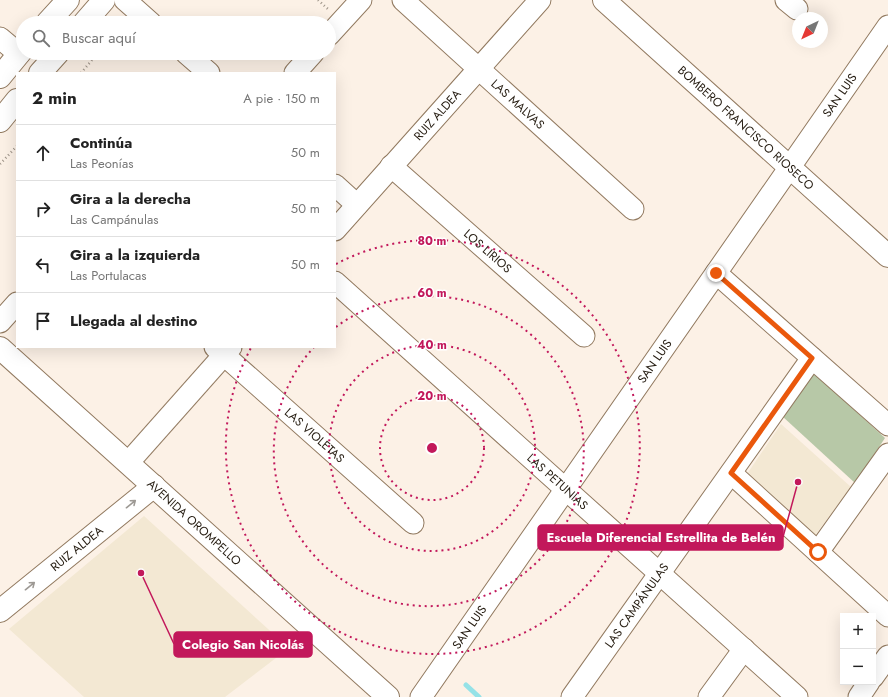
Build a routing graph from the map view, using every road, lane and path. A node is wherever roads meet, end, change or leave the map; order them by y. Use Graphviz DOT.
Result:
graph roads {
  1 [pos="68,0"];
  2 [pos="104,0"];
  3 [pos="125,0"];
  4 [pos="361,0"];
  5 [pos="403,0"];
  6 [pos="540,0"];
  7 [pos="604,0"];
  8 [pos="53,16"];
  9 [pos="90,16"];
  10 [pos="143,16"];
  11 [pos="888,26"];
  12 [pos="336,28"];
  13 [pos="0,38"];
  14 [pos="16,49"];
  15 [pos="16,58"];
  16 [pos="52,60"];
  17 [pos="92,60"];
  18 [pos="194,60"];
  19 [pos="307,60"];
  20 [pos="478,69"];
  21 [pos="41,72"];
  22 [pos="82,72"];
  23 [pos="208,72"];
  24 [pos="296,72"];
  25 [pos="0,77"];
  26 [pos="16,101"];
  27 [pos="0,121"];
  28 [pos="16,147"];
  29 [pos="0,164"];
  30 [pos="392,166"];
  31 [pos="790,168"];
  32 [pos="336,186"];
  33 [pos="357,205"];
  34 [pos="633,209"];
  35 [pos="336,229"];
  36 [pos="887,252"];
  37 [pos="716,273"];
  38 [pos="336,283"];
  39 [pos="16,304"];
  40 [pos="0,322"];
  41 [pos="584,336"];
  42 [pos="0,348"];
  43 [pos="223,350"];
  44 [pos="812,358"];
  45 [pos="888,425"];
  46 [pos="888,454"];
  47 [pos="128,463"];
  48 [pos="731,473"];
  49 [pos="154,486"];
  50 [pos="566,490"];
  51 [pos="413,523"];
  52 [pos="818,552"];
  53 [pos="660,574"];
  54 [pos="0,611"];
  55 [pos="888,616"];
  56 [pos="744,649"];
  57 [pos="888,656"];
  58 [pos="876,673"];
  59 [pos="868,685"];
  60 [pos="388,697"];
  61 [pos="421,697"];
  62 [pos="572,697"];
  63 [pos="709,697"];
  64 [pos="797,697"];
  65 [pos="859,697"];
  1 -- 8 [label="main road"];
  2 -- 9 [label="main road"];
  3 -- 10 [label="street"];
  4 -- 12 [label="street"];
  5 -- 20 [label="street, LAS MALVAS"];
  6 -- 20 [label="street, RUIZ ALDEA"];
  7 -- 31 [label="main road, BOMBERO FRANCISCO RIOSECO"];
  11 -- 31 [label="street, SAN LUIS"];
  13 -- 14 [label="street"];
  15 -- 25 [label="main road"];
  16 -- 21 [label="main road"];
  17 -- 22 [label="path"];
  18 -- 23 [label="street"];
  19 -- 24 [label="street"];
  20 -- 30 [label="street, RUIZ ALDEA"];
  20 -- 34 [label="street, LAS MALVAS"];
  26 -- 27 [label="main road"];
  28 -- 29 [label="path"];
  30 -- 33 [label="street, RUIZ ALDEA"];
  30 -- 41 [label="street, LOS LIRIOS"];
  31 -- 36 [label="main road, BOMBERO FRANCISCO RIOSECO"];
  31 -- 37 [label="street, SAN LUIS"];
  32 -- 33 [label="street"];
  33 -- 35 [label="street, RUIZ ALDEA"];
  37 -- 44 [label="street"];
  37 -- 50 [label="street, SAN LUIS"];
  38 -- 50 [label="street, LAS PETUNIAS"];
  39 -- 40 [label="street"];
  42 -- 47 [label="main road, AVENIDA OROMPELLO"];
  43 -- 47 [label="street"];
  43 -- 51 [label="street, LAS VIOLETAS"];
  44 -- 45 [label="street"];
  44 -- 48 [label="street, LAS CAMPÁNULAS"];
  46 -- 52 [label="street"];
  47 -- 49 [label="main road, AVENIDA OROMPELLO"];
  48 -- 52 [label="street"];
  48 -- 53 [label="street, LAS CAMPÁNULAS"];
  54 -- 49 [label="main road, RUIZ ALDEA, one-way"];
  49 -- 60 [label="main road, AVENIDA OROMPELLO"];
  50 -- 53 [label="street, LAS PETUNIAS"];
  50 -- 61 [label="street, SAN LUIS"];
  52 -- 55 [label="street"];
  53 -- 56 [label="street, LAS PETUNIAS"];
  53 -- 62 [label="street, LAS CAMPÁNULAS"];
  56 -- 63 [label="street"];
  56 -- 64 [label="street, LAS PETUNIAS"];
  57 -- 58 [label="street"];
  59 -- 65 [label="street"];
}
